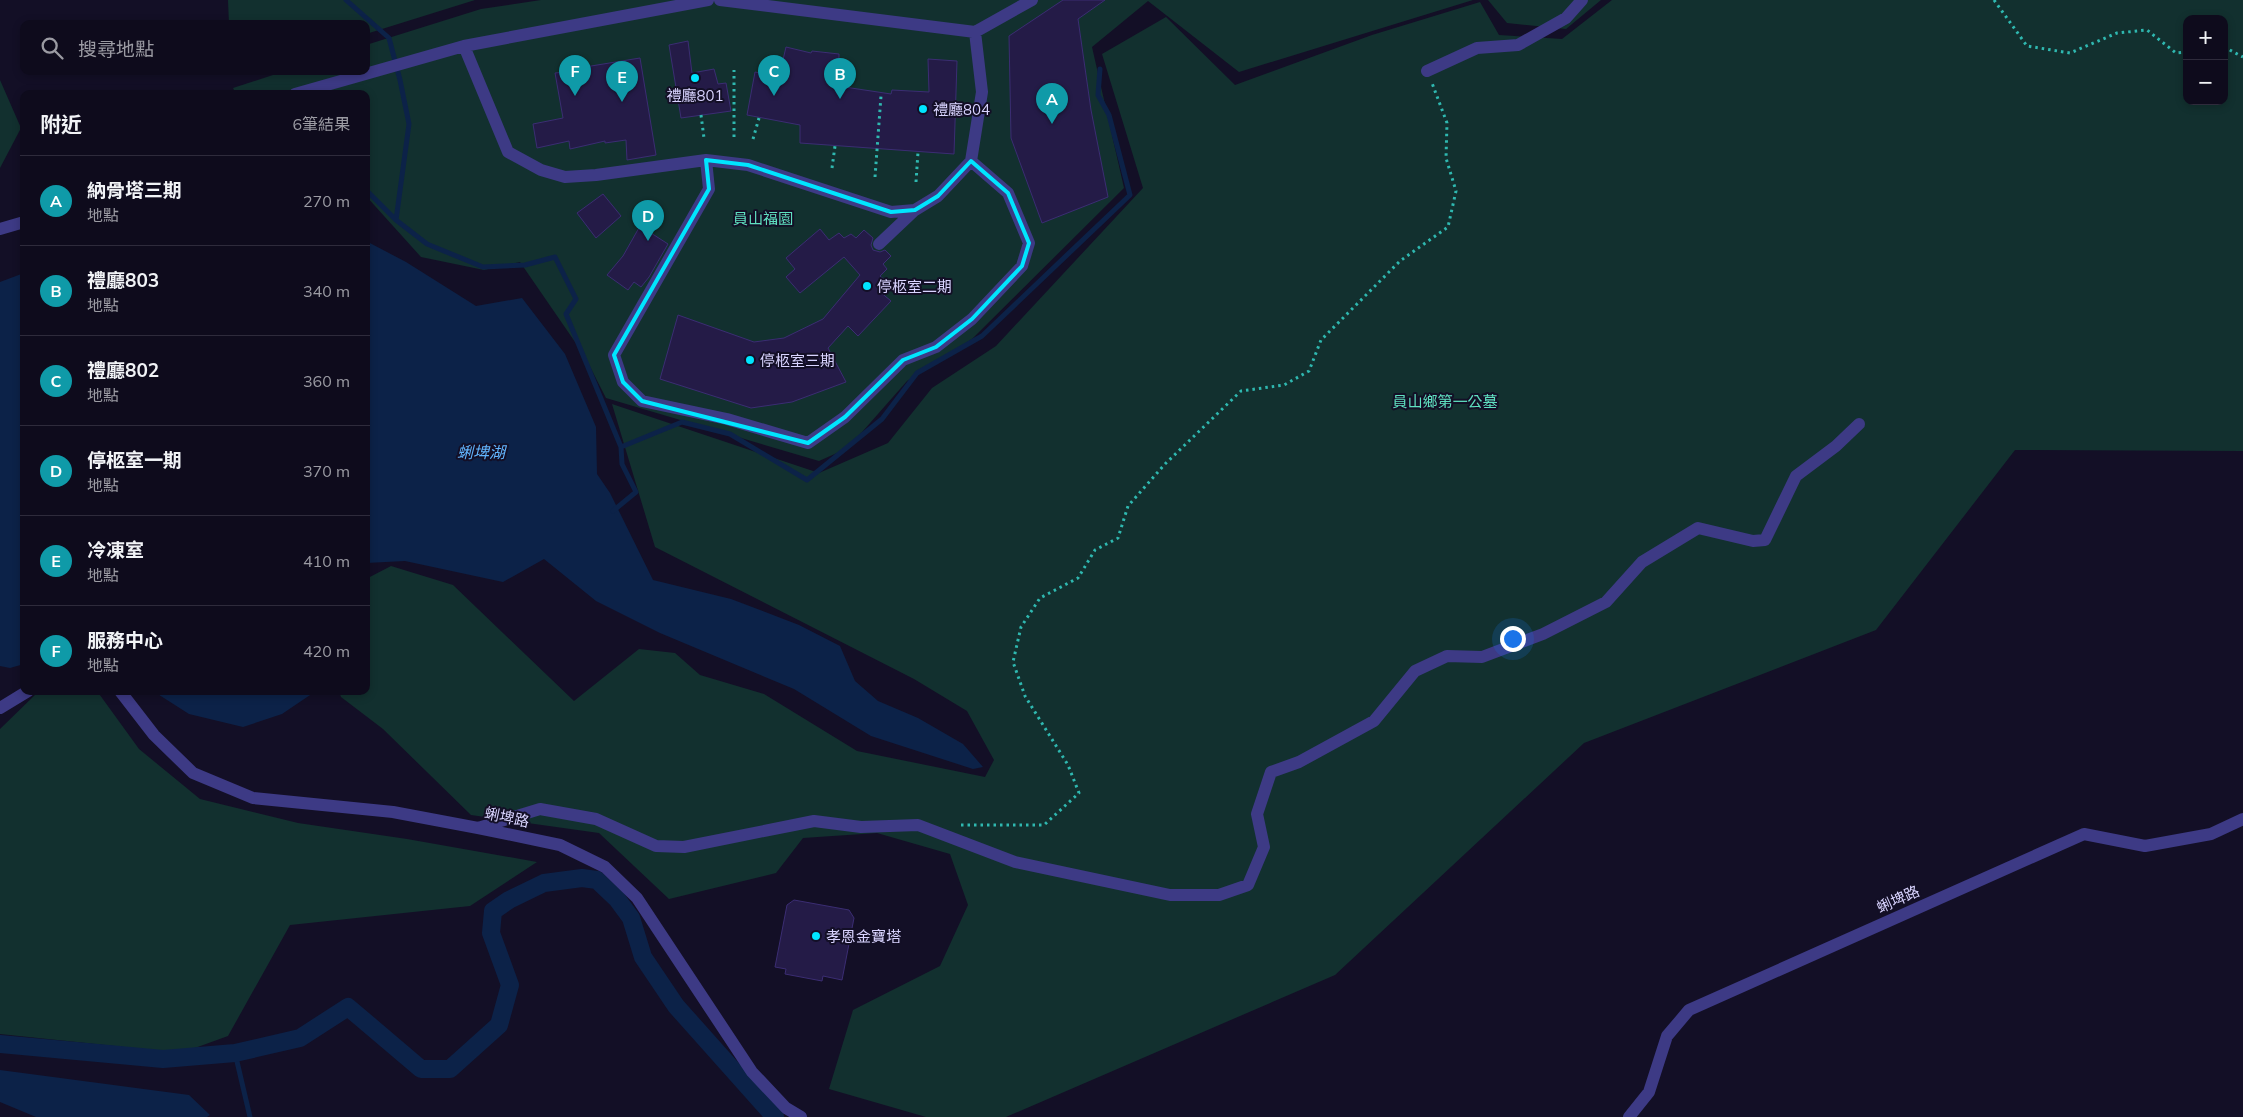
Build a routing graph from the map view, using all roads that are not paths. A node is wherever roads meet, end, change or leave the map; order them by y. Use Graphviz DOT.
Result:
graph roads {
  1 [pos="708,0"];
  2 [pos="720,0"];
  3 [pos="1032,0"];
  4 [pos="1582,0"];
  5 [pos="975,32"];
  6 [pos="464,46"];
  7 [pos="1427,70"];
  8 [pos="370,73"];
  9 [pos="362,75"];
  10 [pos="309,90"];
  11 [pos="706,160"];
  12 [pos="971,161"];
  13 [pos="915,210"];
  14 [pos="20,223"];
  15 [pos="0,229"];
  16 [pos="879,244"];
  17 [pos="1859,424"];
  18 [pos="21,695"];
  19 [pos="123,695"];
  20 [pos="0,708"];
  21 [pos="2243,819"];
  22 [pos="478,828"];
  23 [pos="782,1113"];
  24 [pos="801,1117"];
  25 [pos="1629,1117"];
  1 -- 6 [label="street"];
  2 -- 5 [label="street"];
  3 -- 5 [label="street"];
  4 -- 7 [label="street"];
  5 -- 12 [label="street"];
  6 -- 8 [label="street"];
  6 -- 11 [label="street"];
  9 -- 10 [label="street"];
  11 -- 12 [label="street"];
  11 -- 13 [label="street"];
  12 -- 13 [label="street"];
  13 -- 16 [label="street"];
  14 -- 15 [label="street"];
  17 -- 22 [label="street"];
  18 -- 20 [label="street"];
  19 -- 22 [label="street, 蜊埤路"];
  21 -- 25 [label="street, 蜊埤路"];
  22 -- 23 [label="street, 蜊埤路"];
  23 -- 24 [label="street, 蜊埤路"];
}
